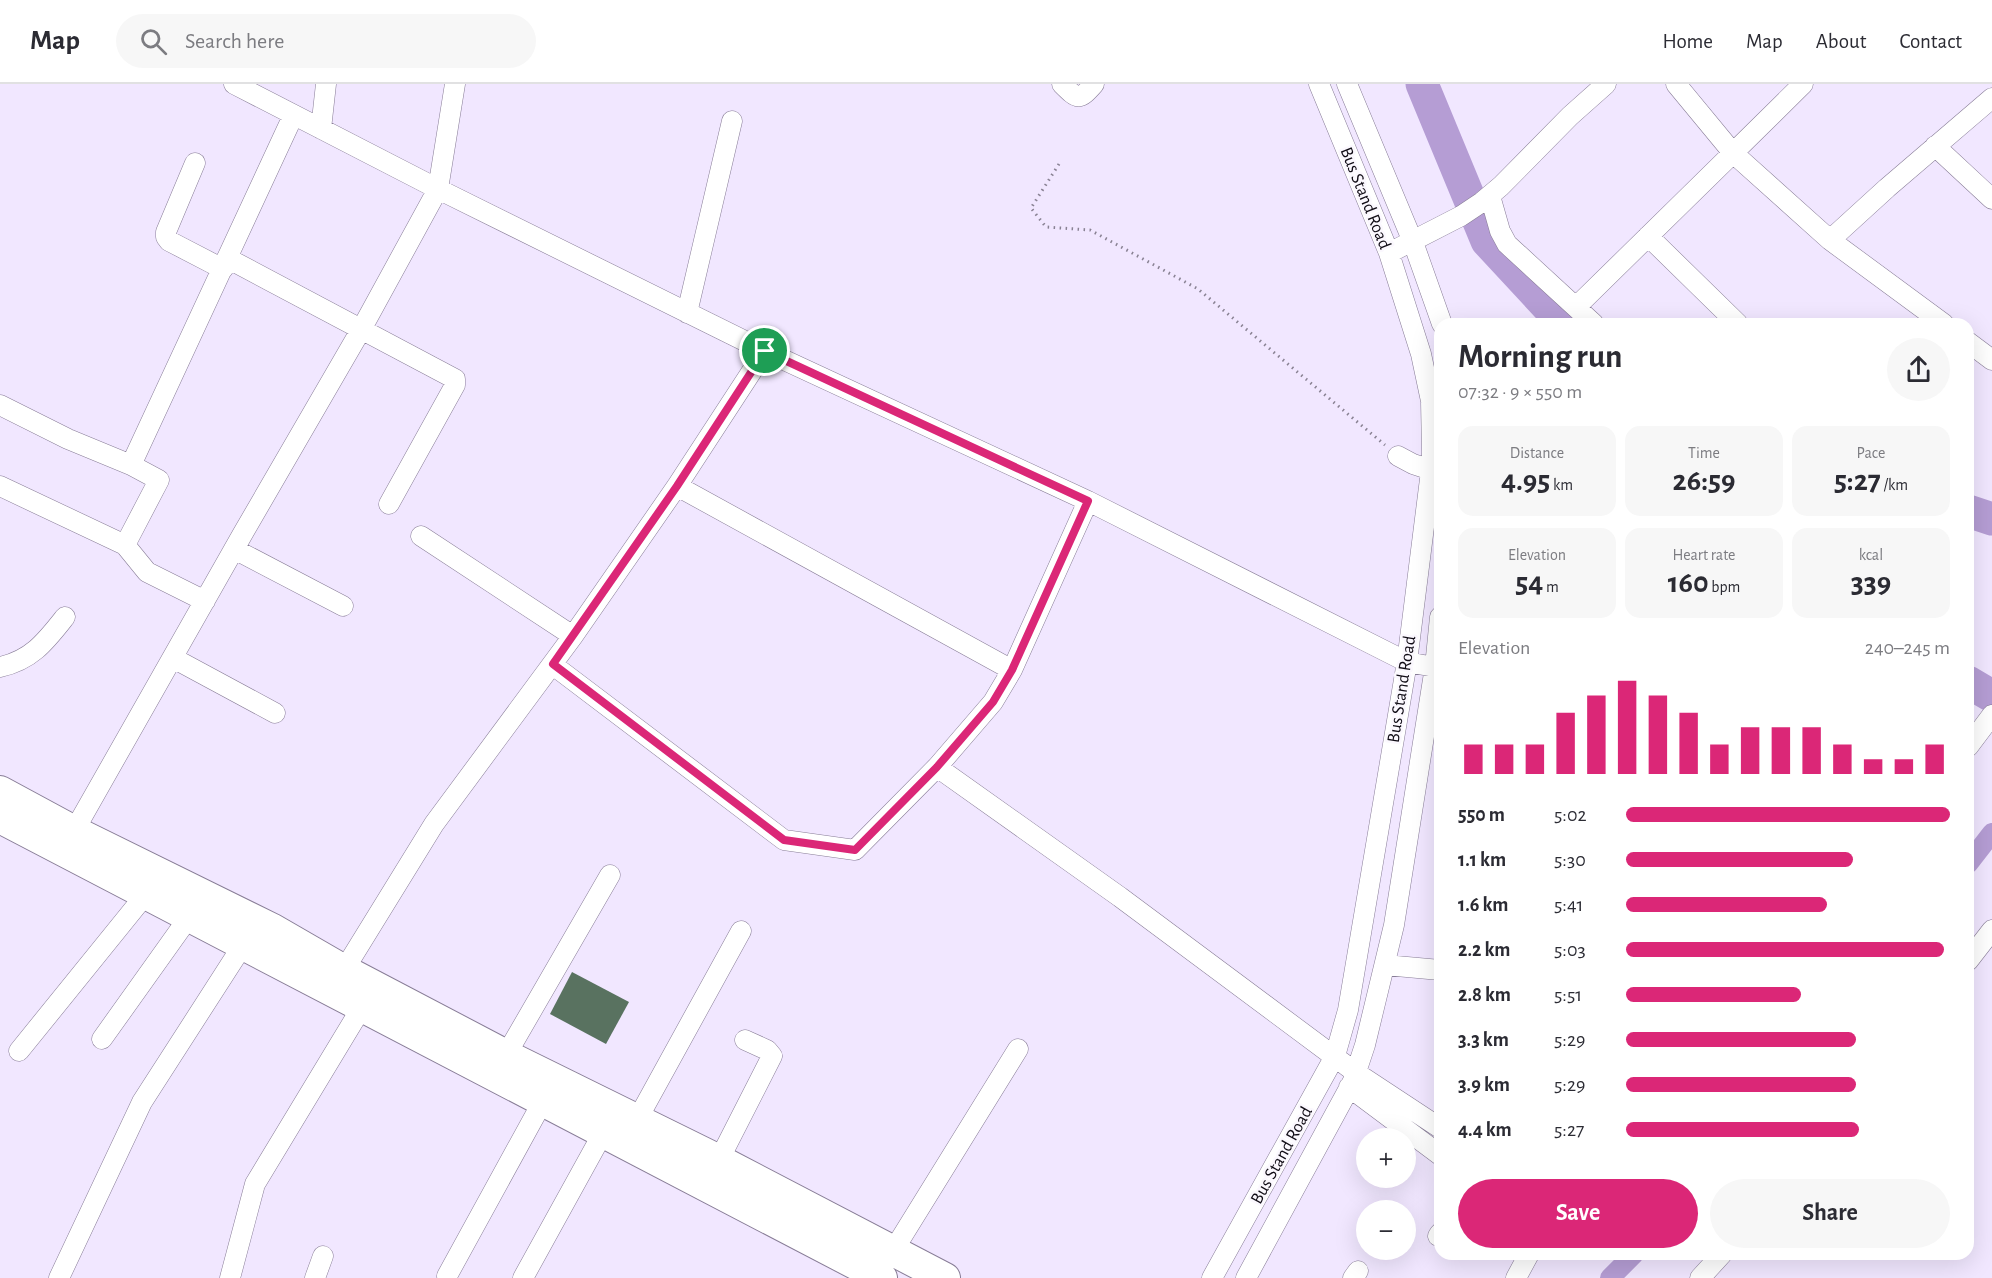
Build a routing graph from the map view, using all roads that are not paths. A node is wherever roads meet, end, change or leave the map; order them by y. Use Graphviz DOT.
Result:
graph roads {
  1 [pos="234,84"];
  2 [pos="326,84"];
  3 [pos="455,84"];
  4 [pos="1062,84"];
  5 [pos="1094,84"];
  6 [pos="1319,84"];
  7 [pos="1347,84"];
  8 [pos="1606,84"];
  9 [pos="1676,84"];
  10 [pos="1803,84"];
  11 [pos="1992,98"];
  12 [pos="293,116"];
  13 [pos="732,121"];
  14 [pos="321,129"];
  15 [pos="1935,146"];
  16 [pos="1733,153"];
  17 [pos="195,163"];
  18 [pos="438,189"];
  19 [pos="1486,199"];
  20 [pos="1992,199"];
  21 [pos="1648,236"];
  22 [pos="1830,240"];
  23 [pos="1413,242"];
  24 [pos="1389,253"];
  25 [pos="225,263"];
  26 [pos="1576,307"];
  27 [pos="687,313"];
  28 [pos="1440,318"];
  29 [pos="1588,318"];
  30 [pos="1732,318"];
  31 [pos="1936,318"];
  32 [pos="362,328"];
  33 [pos="1974,346"];
  34 [pos="765,351"];
  35 [pos="1992,360"];
  36 [pos="0,405"];
  37 [pos="1398,456"];
  38 [pos="1434,457"];
  39 [pos="131,465"];
  40 [pos="1434,472"];
  41 [pos="1434,479"];
  42 [pos="0,486"];
  43 [pos="677,486"];
  44 [pos="1088,501"];
  45 [pos="389,504"];
  46 [pos="421,536"];
  47 [pos="125,545"];
  48 [pos="234,549"];
  49 [pos="205,601"];
  50 [pos="343,606"];
  51 [pos="66,617"];
  52 [pos="573,636"];
  53 [pos="173,658"];
  54 [pos="1407,662"];
  55 [pos="553,664"];
  56 [pos="0,667"];
  57 [pos="1434,667"];
  58 [pos="1012,670"];
  59 [pos="1434,686"];
  60 [pos="275,713"];
  61 [pos="1992,715"];
  62 [pos="1974,739"];
  63 [pos="937,767"];
  64 [pos="0,791"];
  65 [pos="0,818"];
  66 [pos="74,831"];
  67 [pos="610,875"];
  68 [pos="146,894"];
  69 [pos="189,917"];
  70 [pos="1992,930"];
  71 [pos="741,931"];
  72 [pos="243,945"];
  73 [pos="1974,953"];
  74 [pos="1385,965"];
  75 [pos="1434,969"];
  76 [pos="344,970"];
  77 [pos="362,1007"];
  78 [pos="102,1039"];
  79 [pos="745,1040"];
  80 [pos="1018,1049"];
  81 [pos="19,1051"];
  82 [pos="506,1055"];
  83 [pos="1335,1056"];
  84 [pos="1352,1079"];
  85 [pos="543,1101"];
  86 [pos="637,1120"];
  87 [pos="1434,1125"];
  88 [pos="603,1133"];
  89 [pos="1434,1150"];
  90 [pos="719,1160"];
  91 [pos="323,1256"];
  92 [pos="1525,1260"];
  93 [pos="1716,1260"];
  94 [pos="877,1270"];
  95 [pos="447,1276"];
  96 [pos="58,1278"];
  97 [pos="230,1278"];
  98 [pos="315,1278"];
  99 [pos="523,1278"];
  100 [pos="945,1278"];
  101 [pos="1212,1278"];
  102 [pos="1246,1278"];
  103 [pos="1516,1278"];
  104 [pos="1700,1278"];
  1 -- 12 [label="street"];
  2 -- 14 [label="street"];
  3 -- 18 [label="street"];
  4 -- 5 [label="street"];
  6 -- 24 [label="street, Bus Stand Road"];
  7 -- 23 [label="street, Bus Stand Road"];
  8 -- 19 [label="street"];
  9 -- 16 [label="street"];
  10 -- 16 [label="street"];
  11 -- 15 [label="street"];
  12 -- 14 [label="street"];
  12 -- 25 [label="street"];
  13 -- 27 [label="street"];
  14 -- 18 [label="street"];
  15 -- 20 [label="street"];
  15 -- 22 [label="street"];
  16 -- 21 [label="street"];
  16 -- 22 [label="street"];
  17 -- 25 [label="street"];
  18 -- 27 [label="street"];
  18 -- 32 [label="street"];
  19 -- 23 [label="street"];
  19 -- 26 [label="street"];
  21 -- 26 [label="street"];
  21 -- 30 [label="street"];
  22 -- 31 [label="street"];
  23 -- 24 [label="street"];
  23 -- 28 [label="street, Bus Stand Road"];
  24 -- 38 [label="street, Bus Stand Road"];
  25 -- 32 [label="street"];
  25 -- 39 [label="street"];
  26 -- 29 [label="street"];
  27 -- 34 [label="street"];
  32 -- 45 [label="street"];
  32 -- 48 [label="street"];
  33 -- 35 [label="street"];
  34 -- 43 [label="street"];
  34 -- 44 [label="street"];
  36 -- 39 [label="street"];
  37 -- 40 [label="street"];
  39 -- 47 [label="street"];
  41 -- 54 [label="street, Bus Stand Road"];
  42 -- 47 [label="street"];
  43 -- 52 [label="street"];
  43 -- 58 [label="street"];
  44 -- 54 [label="street"];
  44 -- 58 [label="street"];
  46 -- 52 [label="street"];
  47 -- 49 [label="street"];
  48 -- 49 [label="street"];
  48 -- 50 [label="street"];
  49 -- 53 [label="street"];
  51 -- 56 [label="street"];
  52 -- 55 [label="street"];
  53 -- 60 [label="street"];
  53 -- 66 [label="street"];
  54 -- 57 [label="street"];
  54 -- 83 [label="street, Bus Stand Road"];
  55 -- 63 [label="street"];
  55 -- 76 [label="street"];
  58 -- 63 [label="street"];
  59 -- 74 [label="street, Bus Stand Road"];
  61 -- 62 [label="street"];
  63 -- 83 [label="street"];
  64 -- 66 [label="highway"];
  65 -- 68 [label="highway"];
  66 -- 76 [label="highway"];
  67 -- 82 [label="street"];
  68 -- 69 [label="highway"];
  68 -- 81 [label="street"];
  69 -- 72 [label="highway"];
  69 -- 78 [label="street"];
  70 -- 73 [label="street"];
  71 -- 86 [label="street"];
  72 -- 77 [label="highway"];
  72 -- 96 [label="street"];
  74 -- 75 [label="street"];
  74 -- 84 [label="street, Bus Stand Road"];
  76 -- 82 [label="highway"];
  77 -- 85 [label="highway"];
  77 -- 97 [label="street"];
  79 -- 90 [label="street"];
  80 -- 94 [label="street"];
  82 -- 86 [label="highway"];
  83 -- 84 [label="street"];
  83 -- 101 [label="street, Bus Stand Road"];
  84 -- 87 [label="street"];
  84 -- 89 [label="street"];
  84 -- 102 [label="street, Bus Stand Road"];
  85 -- 88 [label="highway"];
  85 -- 95 [label="street"];
  86 -- 90 [label="highway"];
  88 -- 94 [label="highway"];
  88 -- 99 [label="street"];
  90 -- 94 [label="highway"];
  91 -- 98 [label="street"];
  92 -- 103 [label="street"];
  93 -- 104 [label="street"];
  94 -- 100 [label="highway"];
}
